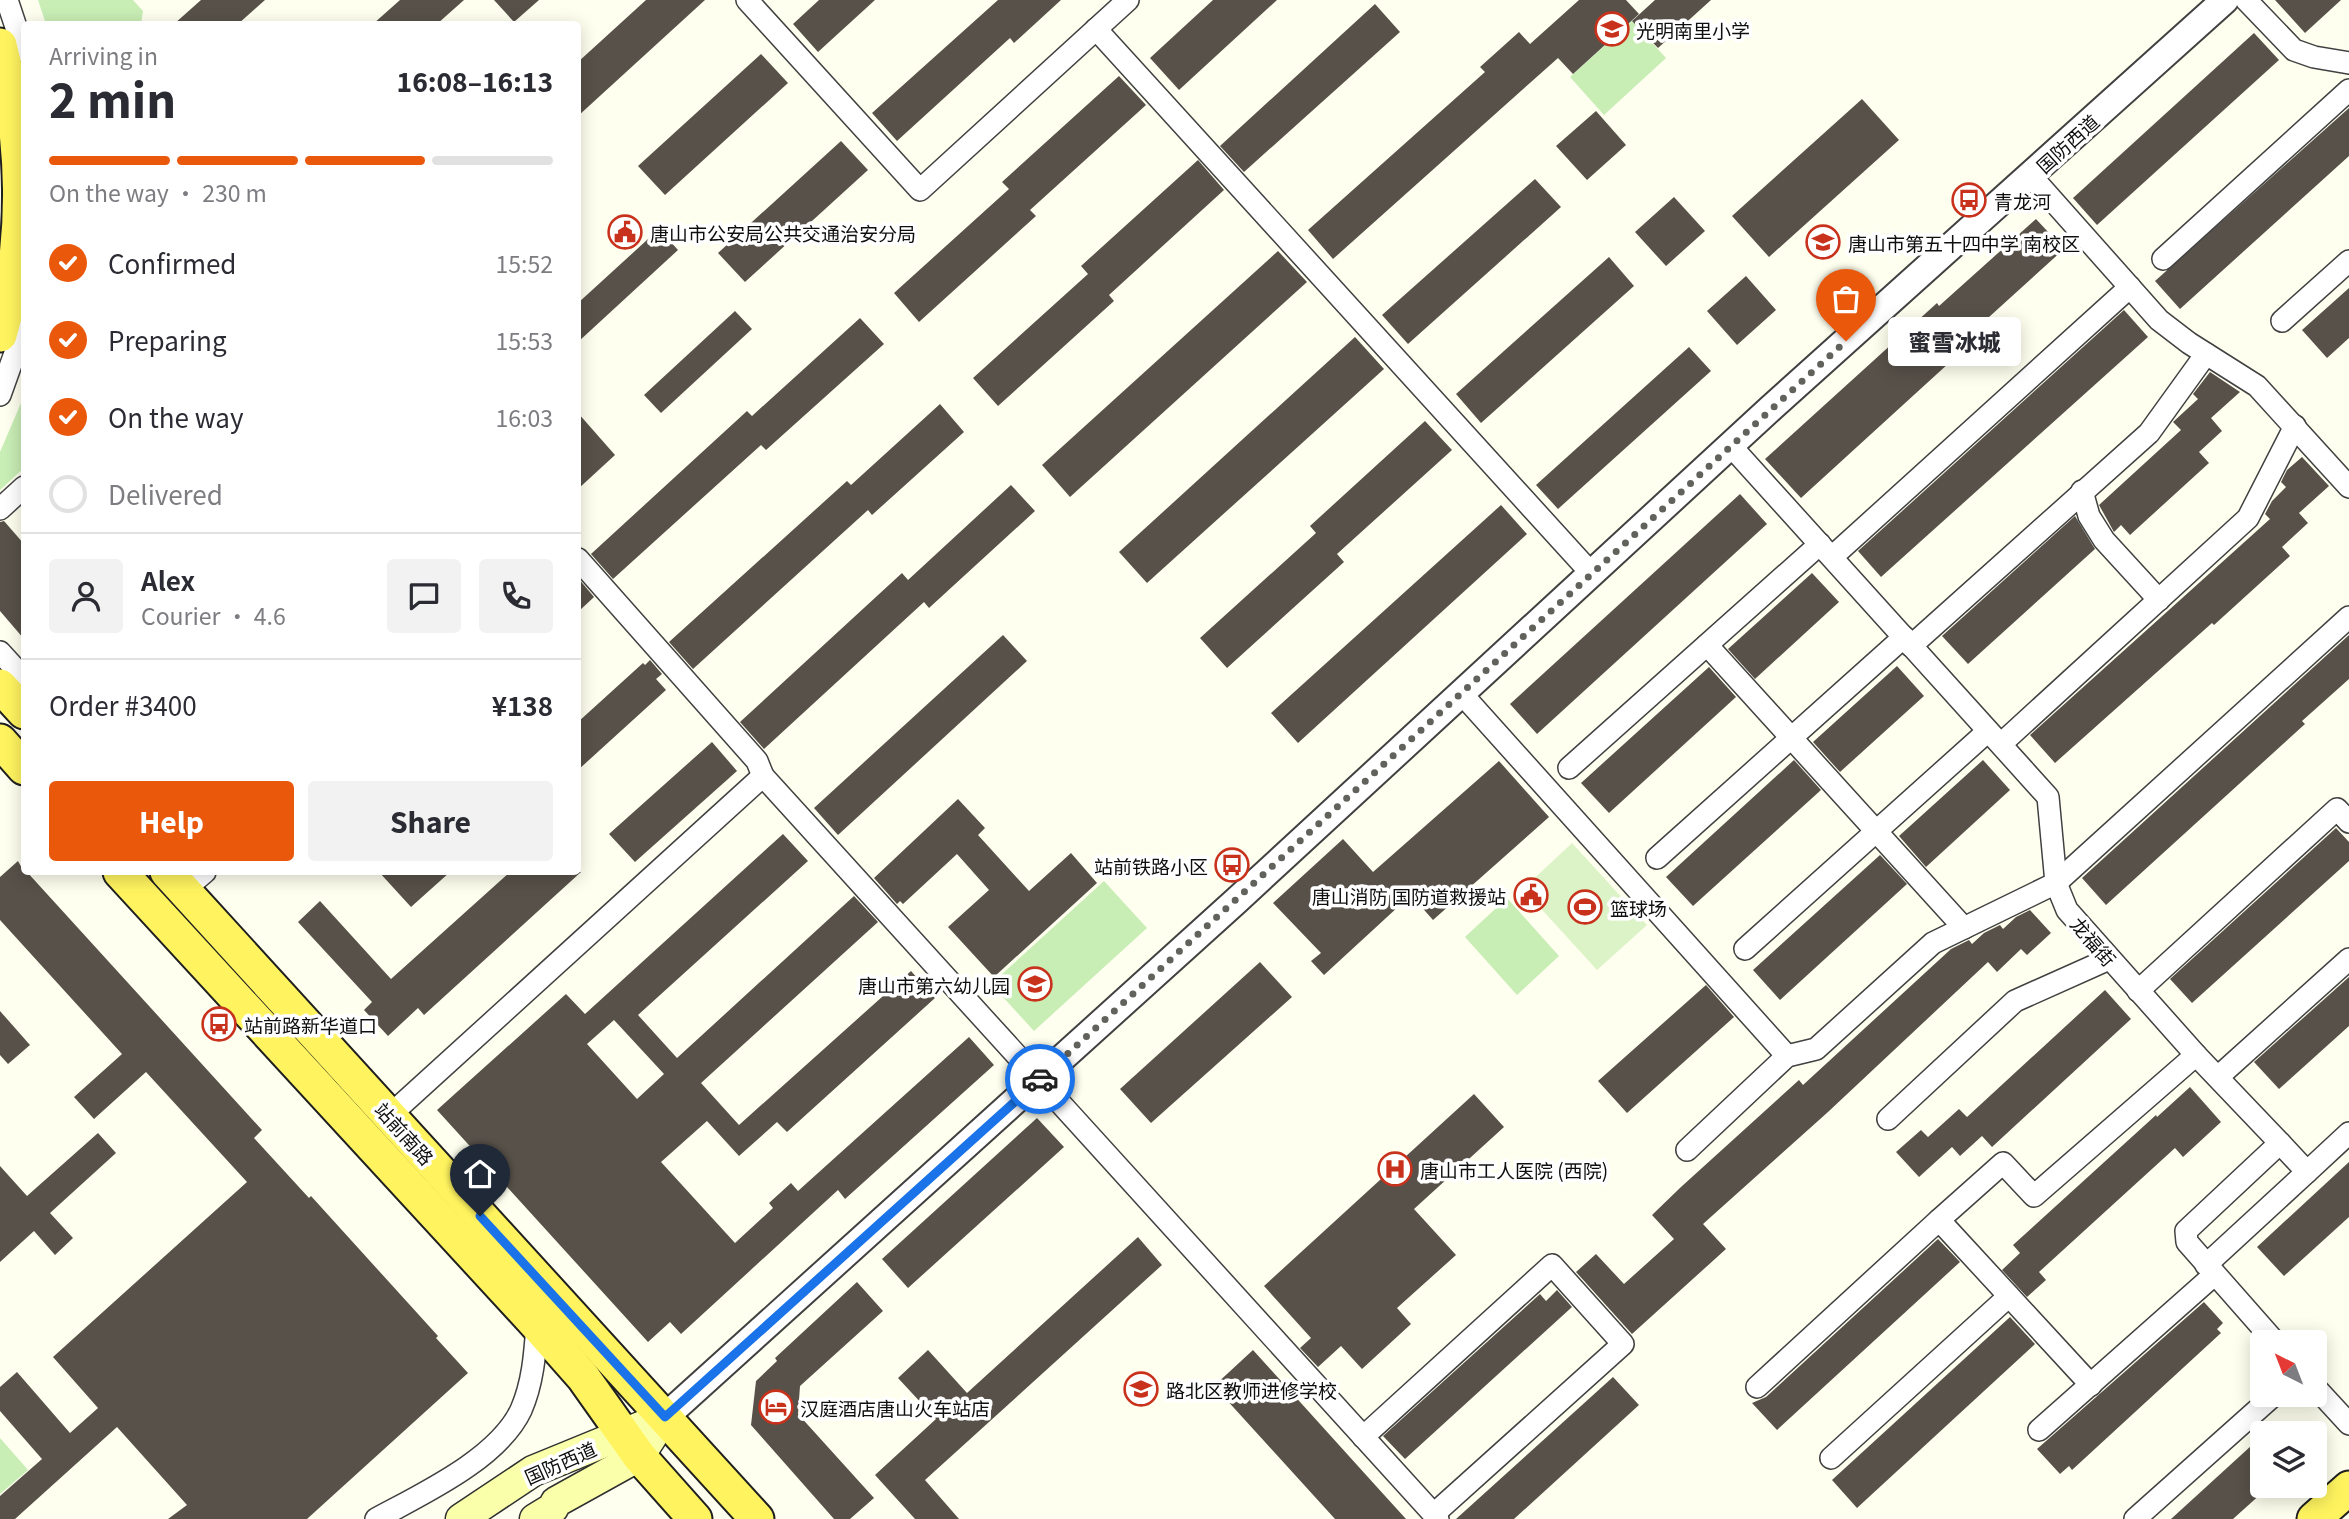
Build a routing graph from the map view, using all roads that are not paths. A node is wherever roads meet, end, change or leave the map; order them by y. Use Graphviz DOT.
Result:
graph roads {
  1 [pos="6,0"];
  2 [pos="747,0"];
  3 [pos="1128,0"];
  4 [pos="2225,0"];
  5 [pos="2246,0"];
  6 [pos="1096,29"];
  7 [pos="21,42"];
  8 [pos="0,45"];
  9 [pos="2349,62"];
  10 [pos="2349,90"];
  11 [pos="2031,176"];
  12 [pos="2163,259"];
  13 [pos="2349,261"];
  14 [pos="2130,287"];
  15 [pos="2283,321"];
  16 [pos="0,335"];
  17 [pos="21,338"];
  18 [pos="2207,354"];
  19 [pos="0,395"];
  20 [pos="2295,426"];
  21 [pos="1730,445"];
  22 [pos="2349,487"];
  23 [pos="21,491"];
  24 [pos="2082,491"];
  25 [pos="0,509"];
  26 [pos="1826,551"];
  27 [pos="581,562"];
  28 [pos="1591,573"];
  29 [pos="2159,600"];
  30 [pos="2349,617"];
  31 [pos="1908,642"];
  32 [pos="1707,645"];
  33 [pos="0,652"];
  34 [pos="21,675"];
  35 [pos="0,686"];
  36 [pos="1461,693"];
  37 [pos="21,709"];
  38 [pos="1791,737"];
  39 [pos="1995,737"];
  40 [pos="0,741"];
  41 [pos="21,765"];
  42 [pos="1569,768"];
  43 [pos="763,776"];
  44 [pos="2349,822"];
  45 [pos="1877,831"];
  46 [pos="1657,858"];
  47 [pos="123,875"];
  48 [pos="185,878"];
  49 [pos="2056,883"];
  50 [pos="1964,928"];
  51 [pos="1745,948"];
  52 [pos="2109,959"];
  53 [pos="2349,959"];
  54 [pos="2138,991"];
  55 [pos="2196,1055"];
  56 [pos="1787,1056"];
  57 [pos="2218,1077"];
  58 [pos="1039,1080"];
  59 [pos="389,1116"];
  60 [pos="1888,1119"];
  61 [pos="2349,1133"];
  62 [pos="2280,1143"];
  63 [pos="1687,1150"];
  64 [pos="2306,1172"];
  65 [pos="1939,1220"];
  66 [pos="2210,1270"];
  67 [pos="2009,1296"];
  68 [pos="537,1325"];
  69 [pos="2264,1330"];
  70 [pos="2091,1385"];
  71 [pos="1757,1387"];
  72 [pos="2328,1401"];
  73 [pos="2261,1407"];
  74 [pos="665,1417"];
  75 [pos="2349,1424"];
  76 [pos="2039,1430"];
  77 [pos="1363,1437"];
  78 [pos="631,1445"];
  79 [pos="1831,1458"];
  80 [pos="2349,1488"];
  81 [pos="1436,1516"];
  82 [pos="376,1519"];
  83 [pos="461,1519"];
  84 [pos="535,1519"];
  85 [pos="695,1519"];
  86 [pos="757,1519"];
  87 [pos="2135,1519"];
  88 [pos="2314,1519"];
  1 -- 7 [label="street"];
  2 -- 6 [label="street"];
  3 -- 6 [label="street"];
  4 -- 11 [label="street, 国防西道"];
  5 -- 9 [label="street"];
  6 -- 28 [label="street"];
  8 -- 16 [label="main road"];
  10 -- 12 [label="street"];
  11 -- 14 [label="street"];
  11 -- 21 [label="street, 国防西道"];
  13 -- 15 [label="street"];
  14 -- 18 [label="street"];
  14 -- 26 [label="street"];
  17 -- 19 [label="street"];
  18 -- 20 [label="street"];
  18 -- 24 [label="street"];
  20 -- 22 [label="street"];
  20 -- 29 [label="street"];
  21 -- 26 [label="street, 龙福街"];
  21 -- 28 [label="street, 国防西道"];
  23 -- 25 [label="street"];
  24 -- 29 [label="street"];
  24 -- 31 [label="street"];
  26 -- 31 [label="street, 龙福街"];
  26 -- 32 [label="street"];
  27 -- 43 [label="street"];
  28 -- 36 [label="street, 国防西道"];
  29 -- 39 [label="street"];
  30 -- 49 [label="street"];
  31 -- 38 [label="street"];
  31 -- 39 [label="street, 龙福街"];
  32 -- 38 [label="street"];
  32 -- 42 [label="street"];
  33 -- 34 [label="street"];
  35 -- 37 [label="main road"];
  36 -- 56 [label="street"];
  36 -- 58 [label="street, 国防西道"];
  38 -- 45 [label="street"];
  38 -- 46 [label="street"];
  39 -- 45 [label="street"];
  39 -- 49 [label="street, 龙福街"];
  40 -- 41 [label="main road"];
  43 -- 58 [label="street"];
  43 -- 59 [label="street"];
  44 -- 54 [label="street"];
  45 -- 50 [label="street"];
  45 -- 51 [label="street"];
  47 -- 68 [label="main road, 站前南路"];
  48 -- 59 [label="main road, 站前南路"];
  49 -- 50 [label="street"];
  49 -- 52 [label="street, 龙福街"];
  50 -- 56 [label="street"];
  52 -- 54 [label="street, 龙福街"];
  52 -- 60 [label="street"];
  53 -- 57 [label="street"];
  54 -- 55 [label="street, 龙福街"];
  55 -- 57 [label="street, 龙福街"];
  55 -- 65 [label="street"];
  56 -- 63 [label="street"];
  57 -- 62 [label="street, 龙福街"];
  58 -- 74 [label="street, 国防西道"];
  58 -- 77 [label="street"];
  59 -- 74 [label="main road, 站前南路"];
  61 -- 64 [label="street"];
  62 -- 64 [label="street, 龙福街"];
  62 -- 66 [label="street"];
  64 -- 66 [label="street"];
  65 -- 67 [label="street"];
  65 -- 71 [label="street"];
  66 -- 69 [label="street"];
  66 -- 70 [label="street"];
  67 -- 70 [label="street"];
  67 -- 79 [label="street"];
  68 -- 78 [label="main road, 站前南路"];
  68 -- 82 [label="street"];
  70 -- 76 [label="street"];
  72 -- 75 [label="street"];
  73 -- 87 [label="street"];
  74 -- 78 [label="main road, 国防西道"];
  74 -- 86 [label="main road, 站前南路"];
  77 -- 81 [label="street"];
  77 -- 81 [label="street"];
  78 -- 83 [label="main road, 国防西道"];
  78 -- 84 [label="main road, 国防西道"];
  78 -- 85 [label="main road, 站前南路"];
  80 -- 88 [label="main road"];
}
